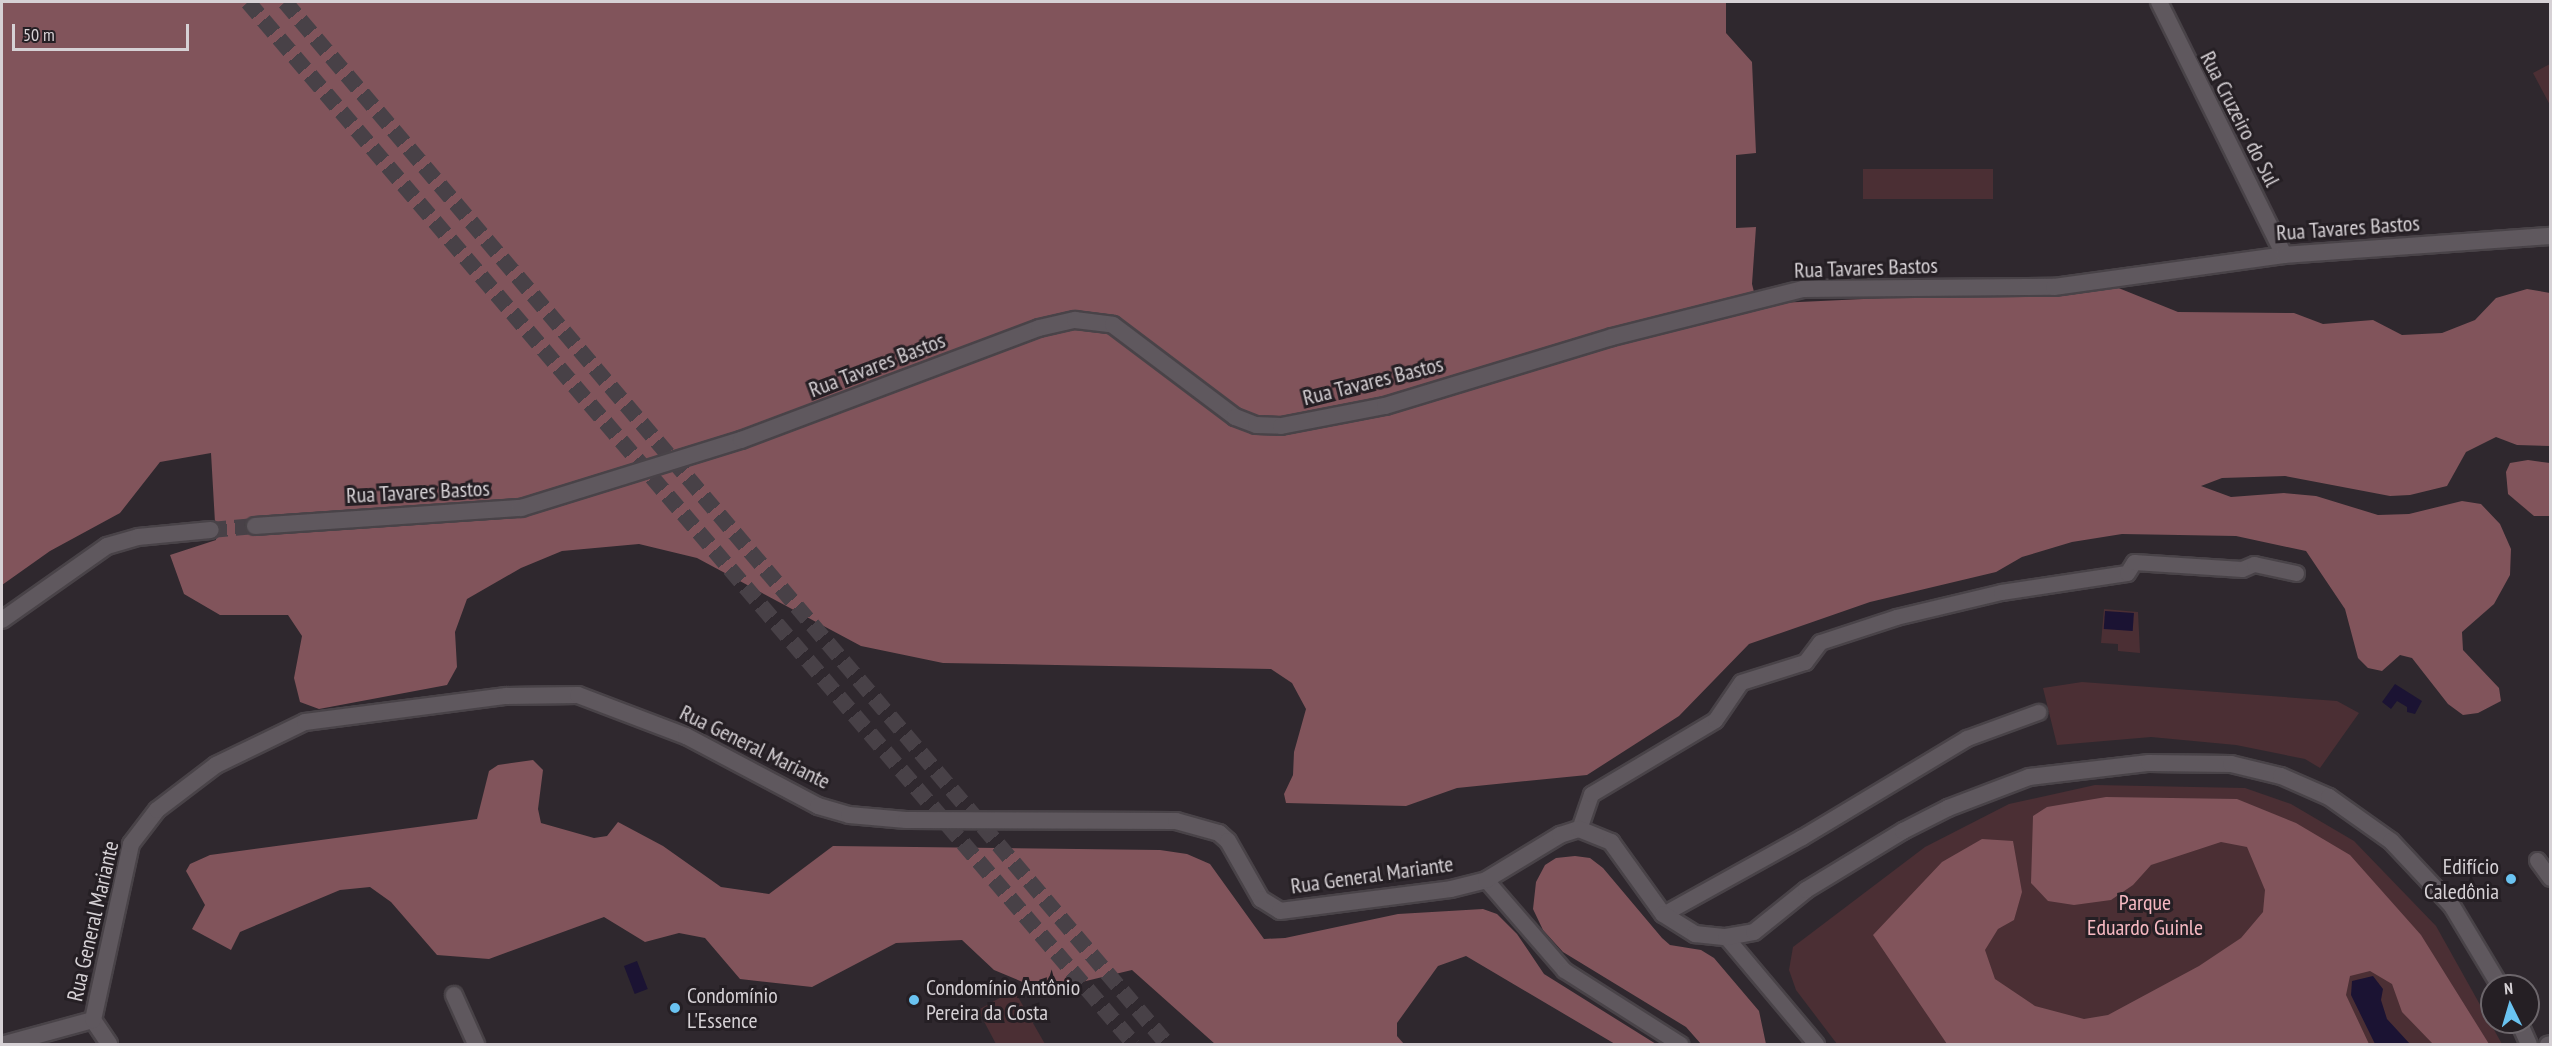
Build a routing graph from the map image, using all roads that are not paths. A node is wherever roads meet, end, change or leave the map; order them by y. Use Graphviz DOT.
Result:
graph roads {
  1 [pos="2159,2"];
  2 [pos="2550,236"];
  3 [pos="2284,255"];
  4 [pos="255,526"];
  5 [pos="211,530"];
  6 [pos="2296,573"];
  7 [pos="4,616"];
  8 [pos="2038,712"];
  9 [pos="1580,829"];
  10 [pos="2537,860"];
  11 [pos="2550,878"];
  12 [pos="1486,880"];
  13 [pos="1663,914"];
  14 [pos="1726,937"];
  15 [pos="2493,974"];
  16 [pos="454,995"];
  17 [pos="93,1020"];
  18 [pos="5,1044"];
  19 [pos="109,1044"];
  20 [pos="476,1044"];
  21 [pos="1680,1044"];
  22 [pos="1816,1044"];
  1 -- 3 [label="street, Rua Cruzeiro do Sul"];
  2 -- 3 [label="street, Rua Tavares Bastos"];
  3 -- 4 [label="street, Rua Tavares Bastos"];
  5 -- 7 [label="street"];
  6 -- 9 [label="lane"];
  8 -- 13 [label="lane"];
  9 -- 12 [label="street, Rua General Mariante"];
  9 -- 13 [label="street"];
  10 -- 11 [label="lane"];
  12 -- 17 [label="street, Rua General Mariante"];
  12 -- 21 [label="lane"];
  13 -- 14 [label="street"];
  14 -- 15 [label="street"];
  14 -- 22 [label="lane"];
  16 -- 20 [label="street"];
  17 -- 18 [label="street, Rua General Mariante"];
  17 -- 19 [label="street"];
}
